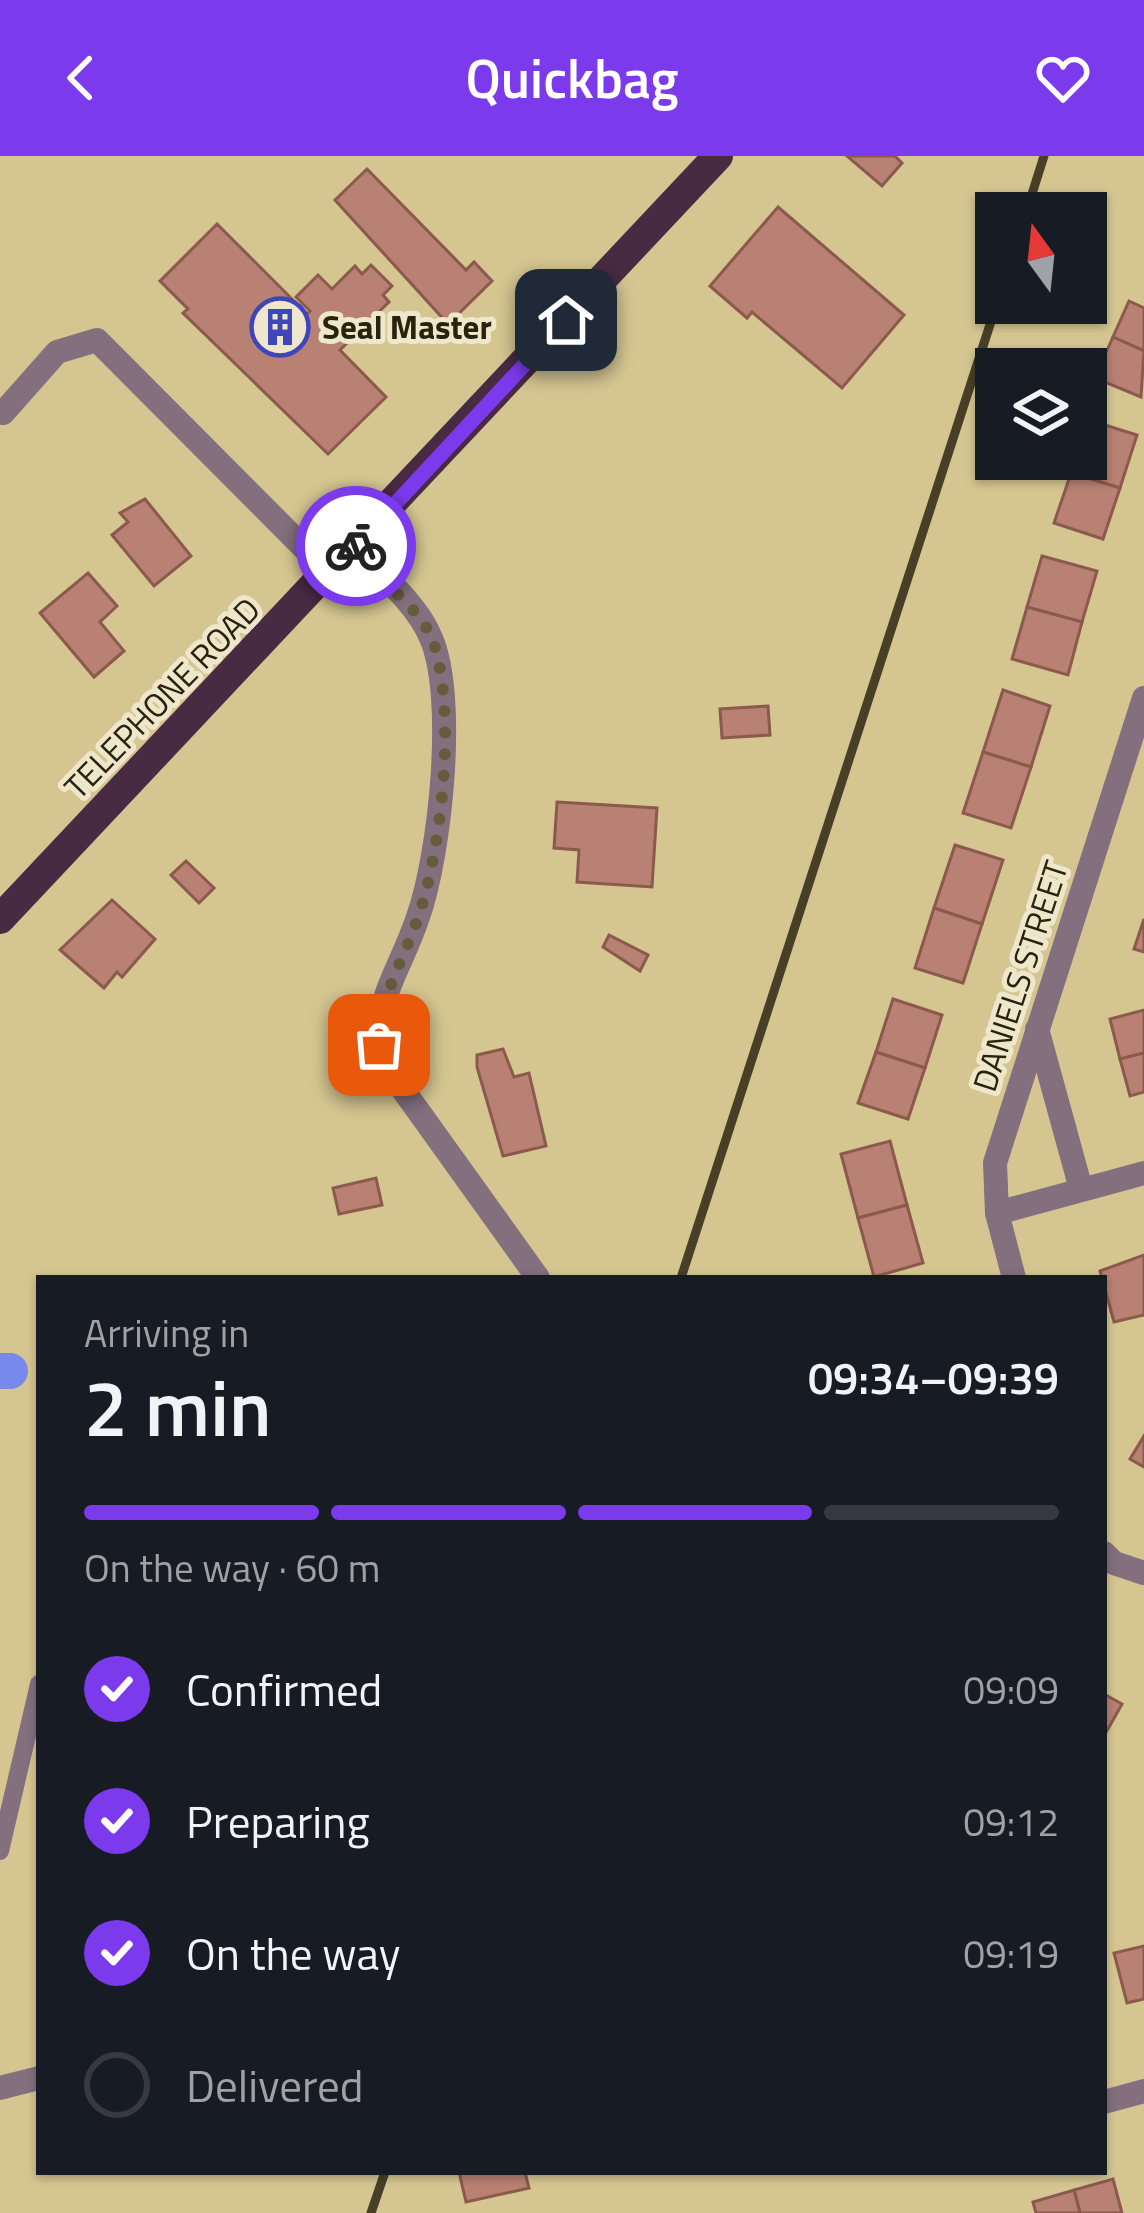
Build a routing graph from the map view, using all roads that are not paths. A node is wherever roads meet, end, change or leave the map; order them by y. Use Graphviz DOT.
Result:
graph roads {
  1 [pos="718,156"];
  2 [pos="3,413"];
  3 [pos="354,548"];
  4 [pos="330,574"];
  5 [pos="1144,698"];
  6 [pos="0,919"];
  7 [pos="1037,1029"];
  8 [pos="1144,1172"];
  9 [pos="1082,1189"];
  10 [pos="997,1213"];
  11 [pos="536,1275"];
  12 [pos="1013,1275"];
  13 [pos="1107,1556"];
  14 [pos="1144,1573"];
  15 [pos="36,1697"];
  16 [pos="0,1851"];
  17 [pos="36,2079"];
  18 [pos="0,2087"];
  19 [pos="1144,2091"];
  20 [pos="1107,2101"];
  1 -- 3 [label="main road, TELEPHONE ROAD"];
  2 -- 4 [label="street"];
  3 -- 4 [label="main road, TELEPHONE ROAD"];
  3 -- 11 [label="street"];
  4 -- 6 [label="main road, TELEPHONE ROAD"];
  5 -- 7 [label="street, DANIELS STREET"];
  7 -- 9 [label="street"];
  7 -- 10 [label="street, DANIELS STREET"];
  8 -- 9 [label="street"];
  9 -- 10 [label="street"];
  10 -- 12 [label="street, DANIELS STREET"];
  13 -- 14 [label="street"];
  15 -- 16 [label="lane"];
  17 -- 18 [label="street"];
  19 -- 20 [label="street"];
}
